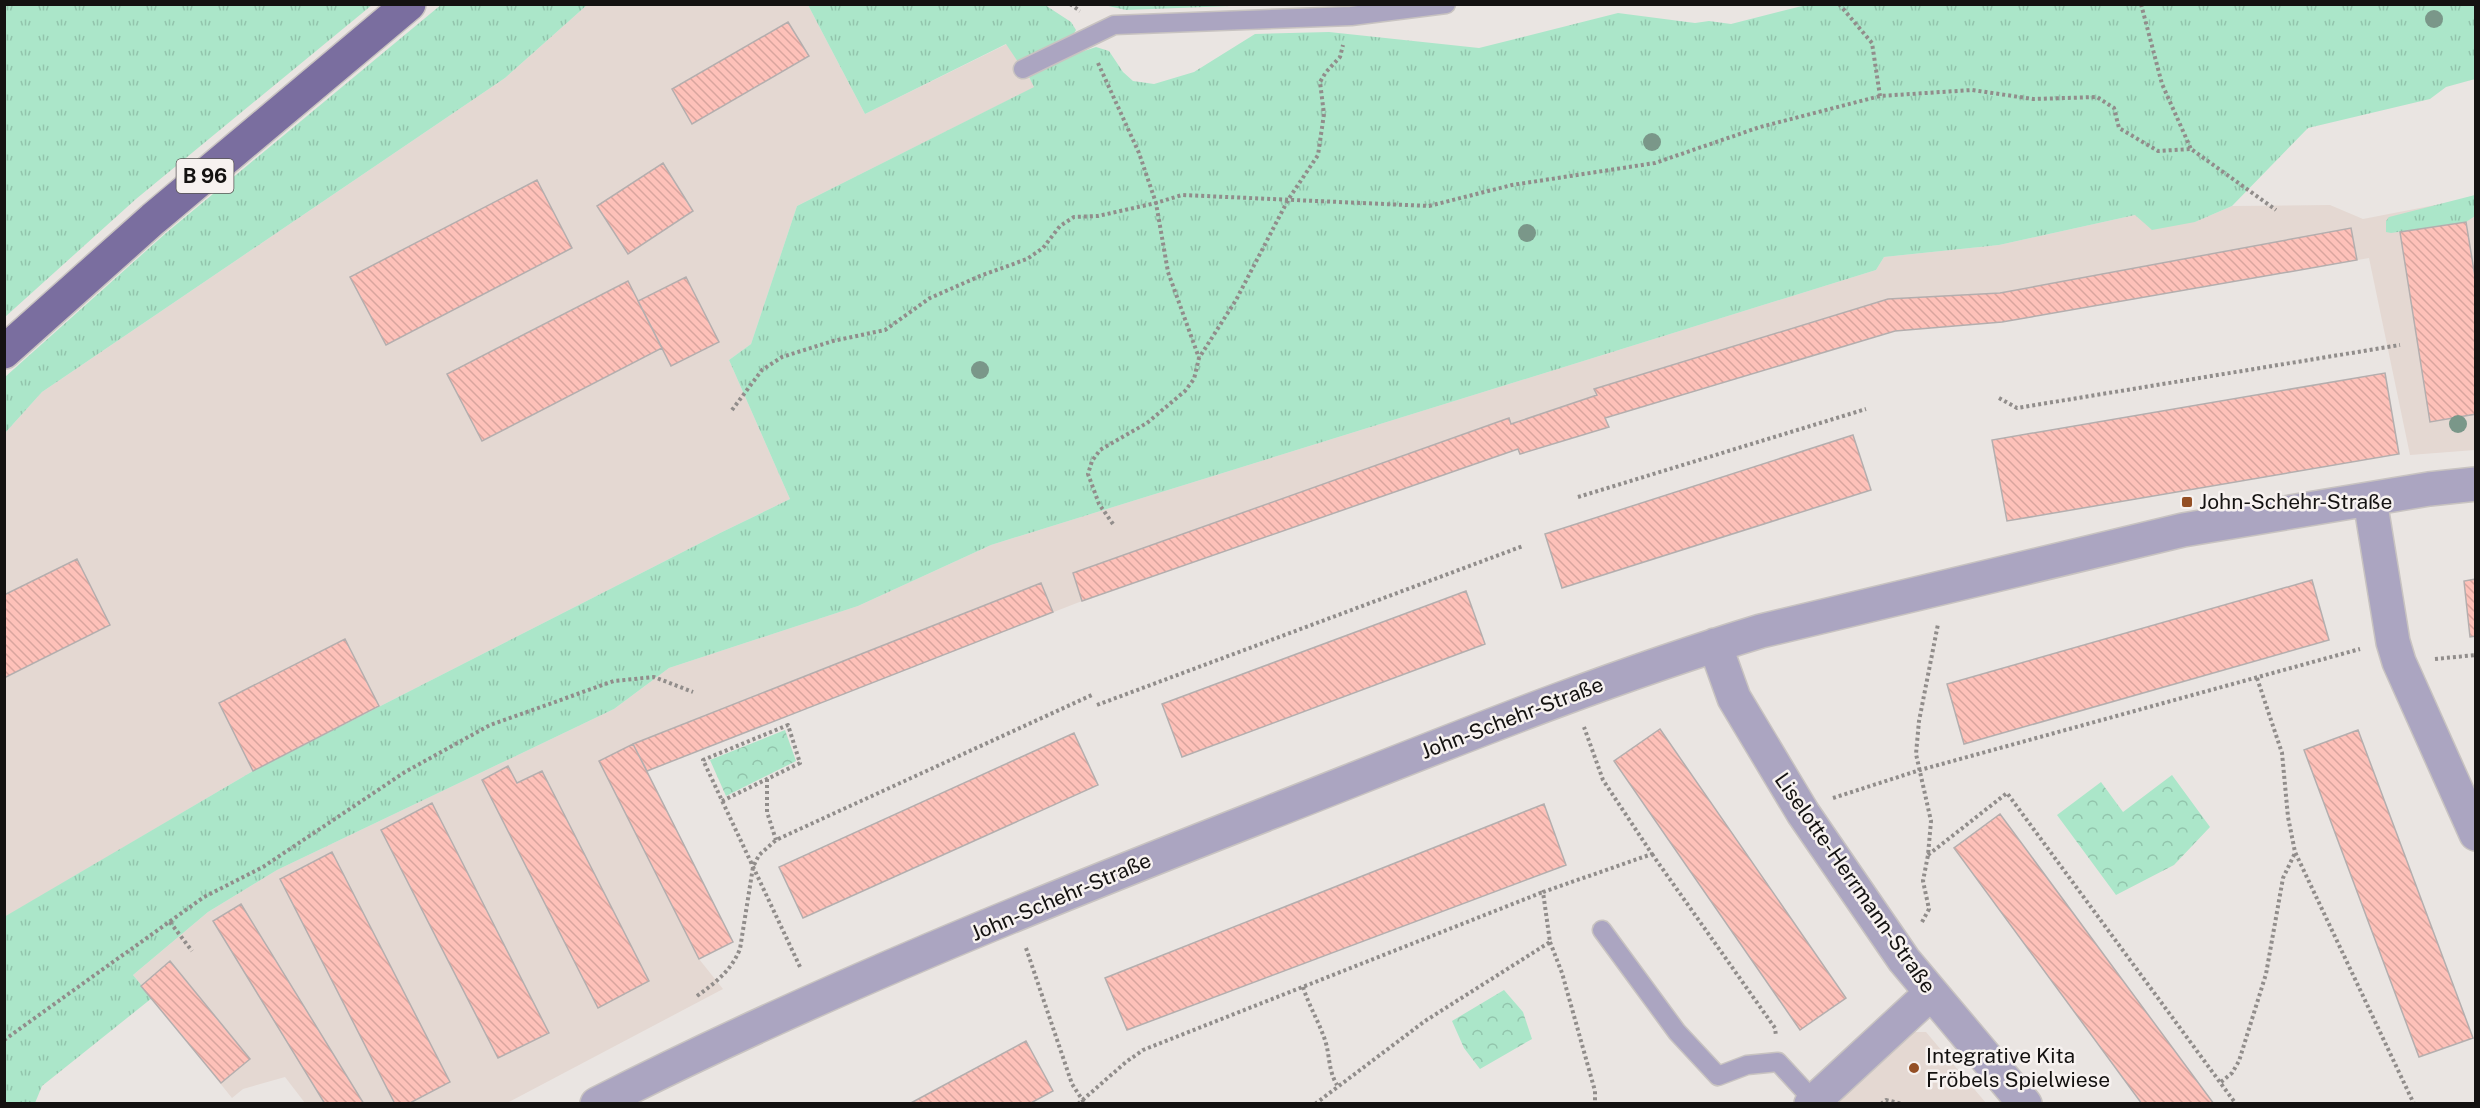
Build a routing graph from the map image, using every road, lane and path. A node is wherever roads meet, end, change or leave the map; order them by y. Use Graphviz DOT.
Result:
graph roads {
  1 [pos="409,4"];
  2 [pos="1446,4"];
  3 [pos="1839,4"];
  4 [pos="2141,4"];
  5 [pos="1352,16"];
  6 [pos="1087,38"];
  7 [pos="1023,69"];
  8 [pos="1880,96"];
  9 [pos="2191,149"];
  10 [pos="1288,200"];
  11 [pos="1156,203"];
  12 [pos="2276,210"];
  13 [pos="2400,345"];
  14 [pos="4,352"];
  15 [pos="1198,358"];
  16 [pos="1999,398"];
  17 [pos="1866,409"];
  18 [pos="732,410"];
  19 [pos="2475,484"];
  20 [pos="1578,497"];
  21 [pos="2370,500"];
  22 [pos="1113,524"];
  23 [pos="1523,546"];
  24 [pos="1949,586"];
  25 [pos="2393,642"];
  26 [pos="1716,645"];
  27 [pos="2257,678"];
  28 [pos="693,692"];
  29 [pos="1572,693"];
  30 [pos="1094,694"];
  31 [pos="1097,705"];
  32 [pos="1920,770"];
  33 [pos="767,779"];
  34 [pos="722,801"];
  35 [pos="1803,813"];
  36 [pos="2475,834"];
  37 [pos="776,840"];
  38 [pos="2295,852"];
  39 [pos="1652,854"];
  40 [pos="1928,855"];
  41 [pos="753,867"];
  42 [pos="1543,892"];
  43 [pos="1015,916"];
  44 [pos="170,922"];
  45 [pos="1602,930"];
  46 [pos="1550,942"];
  47 [pos="192,951"];
  48 [pos="1904,960"];
  49 [pos="1303,987"];
  50 [pos="1930,994"];
  51 [pos="697,996"];
  52 [pos="815,1000"];
  53 [pos="4,1040"];
  54 [pos="1778,1062"];
  55 [pos="2221,1083"];
  56 [pos="1337,1085"];
  57 [pos="1081,1102"];
  58 [pos="1813,1102"];
  59 [pos="597,1104"];
  60 [pos="1315,1104"];
  61 [pos="1595,1104"];
  62 [pos="1881,1104"];
  63 [pos="1903,1104"];
  64 [pos="2025,1104"];
  65 [pos="2236,1104"];
  66 [pos="2414,1104"];
  1 -- 14 [label="main road, B 96"];
  2 -- 5 [label="lane"];
  3 -- 8 [label="path"];
  4 -- 9 [label="path"];
  5 -- 6 [label="lane"];
  5 -- 10 [label="path"];
  6 -- 7 [label="lane"];
  6 -- 11 [label="path"];
  8 -- 9 [label="path"];
  8 -- 10 [label="path"];
  9 -- 12 [label="path"];
  10 -- 11 [label="path"];
  10 -- 15 [label="path"];
  11 -- 15 [label="path"];
  11 -- 18 [label="path"];
  13 -- 16 [label="path"];
  15 -- 22 [label="path"];
  17 -- 20 [label="path"];
  19 -- 21 [label="street, John-Schehr-Straße"];
  21 -- 24 [label="street, John-Schehr-Straße"];
  21 -- 25 [label="street"];
  23 -- 31 [label="path"];
  24 -- 26 [label="street, John-Schehr-Straße"];
  24 -- 32 [label="path"];
  25 -- 27 [label="path"];
  25 -- 36 [label="street"];
  26 -- 29 [label="street, John-Schehr-Straße"];
  26 -- 35 [label="street, Liselotte-Herrmann-Straße"];
  27 -- 32 [label="path"];
  27 -- 38 [label="path"];
  28 -- 44 [label="path"];
  29 -- 39 [label="path"];
  29 -- 43 [label="street, John-Schehr-Straße"];
  30 -- 37 [label="path"];
  32 -- 35 [label="path"];
  32 -- 40 [label="path"];
  33 -- 34 [label="path"];
  33 -- 34 [label="path"];
  33 -- 37 [label="path"];
  34 -- 41 [label="path"];
  35 -- 48 [label="street, Liselotte-Herrmann-Straße"];
  37 -- 41 [label="path"];
  38 -- 55 [label="path"];
  38 -- 66 [label="path"];
  39 -- 42 [label="path"];
  39 -- 54 [label="path"];
  40 -- 48 [label="path"];
  40 -- 55 [label="path"];
  41 -- 51 [label="path"];
  41 -- 52 [label="path"];
  42 -- 46 [label="path"];
  42 -- 49 [label="path"];
  43 -- 52 [label="street, John-Schehr-Straße"];
  43 -- 57 [label="path"];
  44 -- 47 [label="path"];
  44 -- 53 [label="path"];
  45 -- 54 [label="lane"];
  46 -- 56 [label="path"];
  46 -- 61 [label="path"];
  48 -- 50 [label="street, Liselotte-Herrmann-Straße"];
  49 -- 56 [label="path"];
  49 -- 57 [label="path"];
  50 -- 58 [label="street"];
  50 -- 64 [label="street, Liselotte-Herrmann-Straße"];
  52 -- 59 [label="street, John-Schehr-Straße"];
  54 -- 58 [label="lane"];
  55 -- 65 [label="path"];
  56 -- 60 [label="path"];
  62 -- 63 [label="path"];
}
